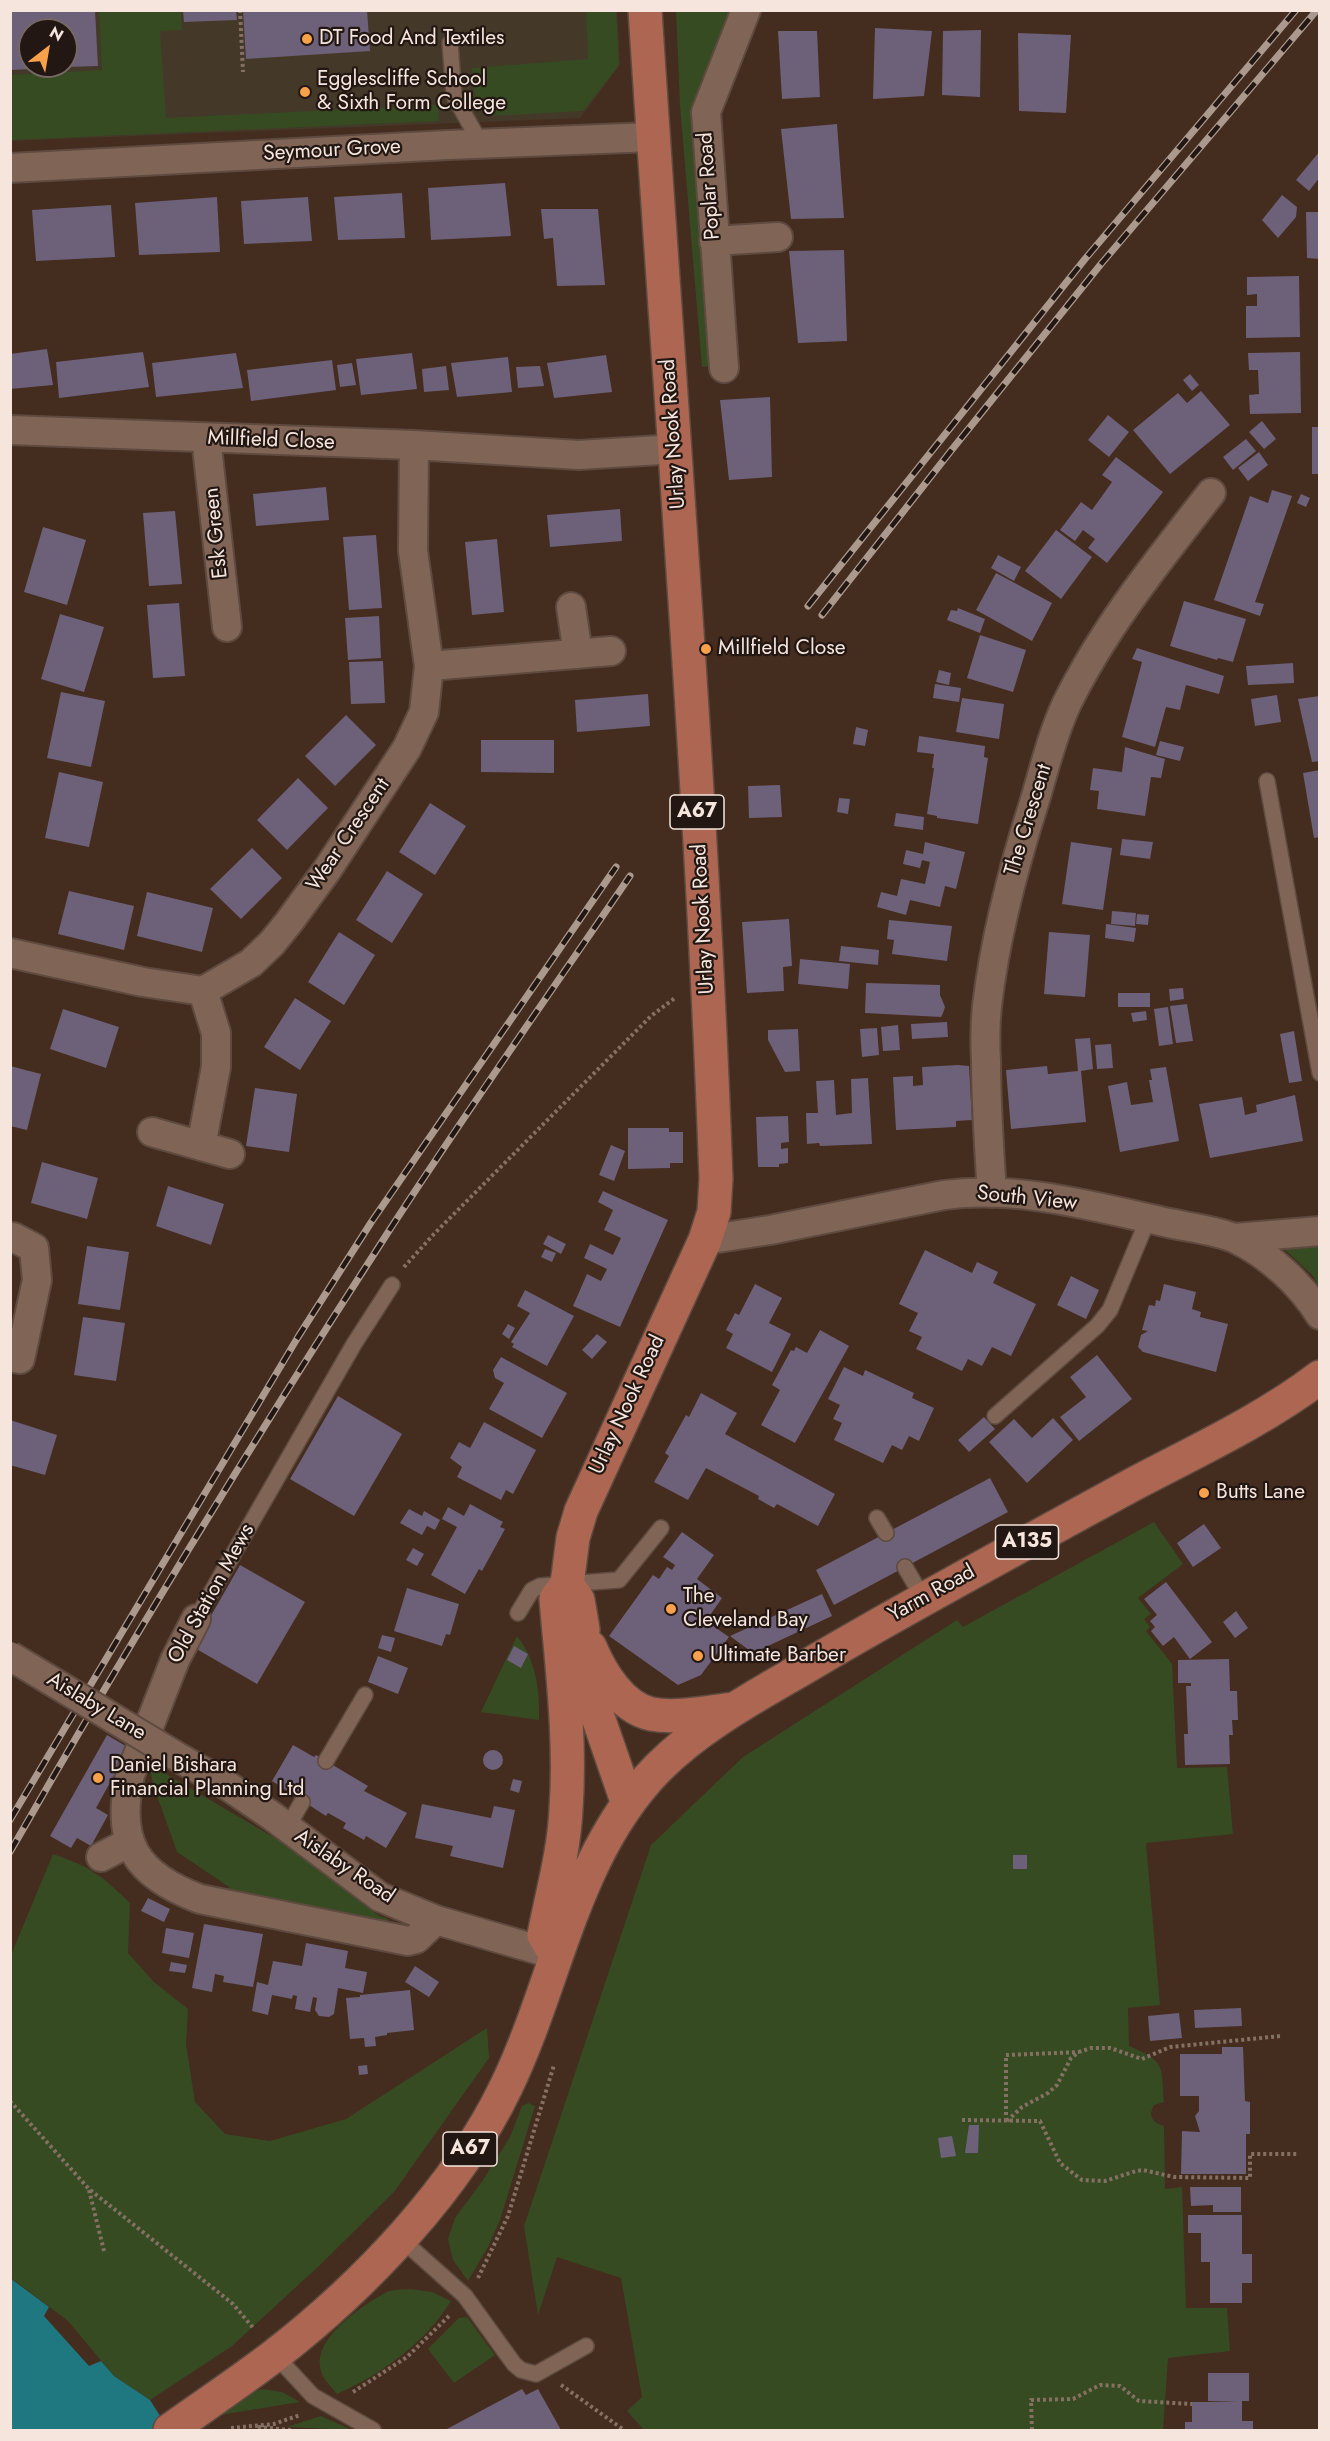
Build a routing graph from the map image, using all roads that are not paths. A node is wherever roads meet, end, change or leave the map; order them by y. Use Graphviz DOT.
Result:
graph roads {
  1 [pos="645,10"];
  2 [pos="746,10"];
  3 [pos="450,43"];
  4 [pos="653,137"];
  5 [pos="482,144"];
  6 [pos="10,168"];
  7 [pos="778,237"];
  8 [pos="714,241"];
  9 [pos="724,368"];
  10 [pos="10,430"];
  11 [pos="206,438"];
  12 [pos="414,446"];
  13 [pos="676,449"];
  14 [pos="1211,493"];
  15 [pos="571,607"];
  16 [pos="227,627"];
  17 [pos="610,651"];
  18 [pos="578,654"];
  19 [pos="429,666"];
  20 [pos="1267,781"];
  21 [pos="10,953"];
  22 [pos="203,991"];
  23 [pos="1320,1073"];
  24 [pos="152,1132"];
  25 [pos="201,1146"];
  26 [pos="230,1154"];
  27 [pos="992,1193"];
  28 [pos="1148,1219"];
  29 [pos="1320,1231"];
  30 [pos="13,1237"];
  31 [pos="1235,1238"];
  32 [pos="705,1240"];
  33 [pos="392,1285"];
  34 [pos="1320,1315"];
  35 [pos="10,1357"];
  36 [pos="1320,1377"];
  37 [pos="995,1416"];
  38 [pos="877,1518"];
  39 [pos="661,1528"];
  40 [pos="886,1533"];
  41 [pos="905,1567"];
  42 [pos="567,1584"];
  43 [pos="923,1598"];
  44 [pos="518,1612"];
  45 [pos="196,1619"];
  46 [pos="583,1629"];
  47 [pos="10,1656"];
  48 [pos="365,1695"];
  49 [pos="735,1709"];
  50 [pos="181,1759"];
  51 [pos="326,1761"];
  52 [pos="302,1802"];
  53 [pos="628,1804"];
  54 [pos="287,1828"];
  55 [pos="130,1842"];
  56 [pos="101,1857"];
  57 [pos="436,1920"];
  58 [pos="556,1955"];
  59 [pos="400,2238"];
  60 [pos="586,2346"];
  61 [pos="275,2355"];
  62 [pos="209,2420"];
  63 [pos="170,2430"];
  64 [pos="373,2430"];
  1 -- 4 [label="main road, Urlay Nook Road / A67"];
  2 -- 8 [label="street, Poplar Road"];
  3 -- 5 [label="lane"];
  4 -- 5 [label="street, Seymour Grove"];
  4 -- 13 [label="main road, Urlay Nook Road / A67"];
  5 -- 6 [label="street, Seymour Grove"];
  7 -- 8 [label="street"];
  8 -- 9 [label="street, Poplar Road"];
  10 -- 11 [label="street, Millfield Close"];
  11 -- 12 [label="street, Millfield Close"];
  11 -- 16 [label="street, Esk Green"];
  12 -- 13 [label="street, Millfield Close"];
  12 -- 19 [label="street, Wear Crescent"];
  13 -- 32 [label="main road, Urlay Nook Road / A67"];
  14 -- 27 [label="street, The Crescent"];
  15 -- 18 [label="street"];
  17 -- 18 [label="street"];
  18 -- 19 [label="street"];
  19 -- 22 [label="street, Wear Crescent"];
  20 -- 23 [label="lane"];
  21 -- 22 [label="street"];
  22 -- 25 [label="street"];
  24 -- 25 [label="street"];
  25 -- 26 [label="street"];
  27 -- 28 [label="street, South View"];
  27 -- 32 [label="street, South View"];
  28 -- 31 [label="street, South View"];
  28 -- 37 [label="lane"];
  29 -- 31 [label="street"];
  30 -- 35 [label="street"];
  31 -- 34 [label="street, South View"];
  32 -- 42 [label="main road, Urlay Nook Road / A67"];
  33 -- 45 [label="lane, Old Station Mews"];
  36 -- 43 [label="main road, Yarm Road / A135"];
  38 -- 40 [label="lane"];
  39 -- 42 [label="lane"];
  41 -- 43 [label="lane"];
  42 -- 44 [label="lane"];
  42 -- 46 [label="main road"];
  42 -- 58 [label="main road, Urlay Nook Road / A67"];
  43 -- 49 [label="main road, Yarm Road / A135"];
  45 -- 55 [label="street, Old Station Mews"];
  46 -- 49 [label="main road"];
  46 -- 53 [label="main road"];
  47 -- 50 [label="street, Aislaby Lane, bridge"];
  48 -- 51 [label="lane"];
  49 -- 53 [label="main road, Yarm Road / A135"];
  50 -- 54 [label="street, Aislaby Road"];
  52 -- 54 [label="lane"];
  53 -- 58 [label="main road, A67"];
  54 -- 57 [label="street, Aislaby Road"];
  55 -- 56 [label="street"];
  55 -- 57 [label="street, Old Station Mews"];
  57 -- 58 [label="street, Aislaby Road"];
  58 -- 59 [label="main road, A67"];
  59 -- 60 [label="lane"];
  59 -- 61 [label="main road, A67"];
  61 -- 62 [label="main road, A67"];
  61 -- 64 [label="lane"];
  62 -- 63 [label="main road, A67"];
}
